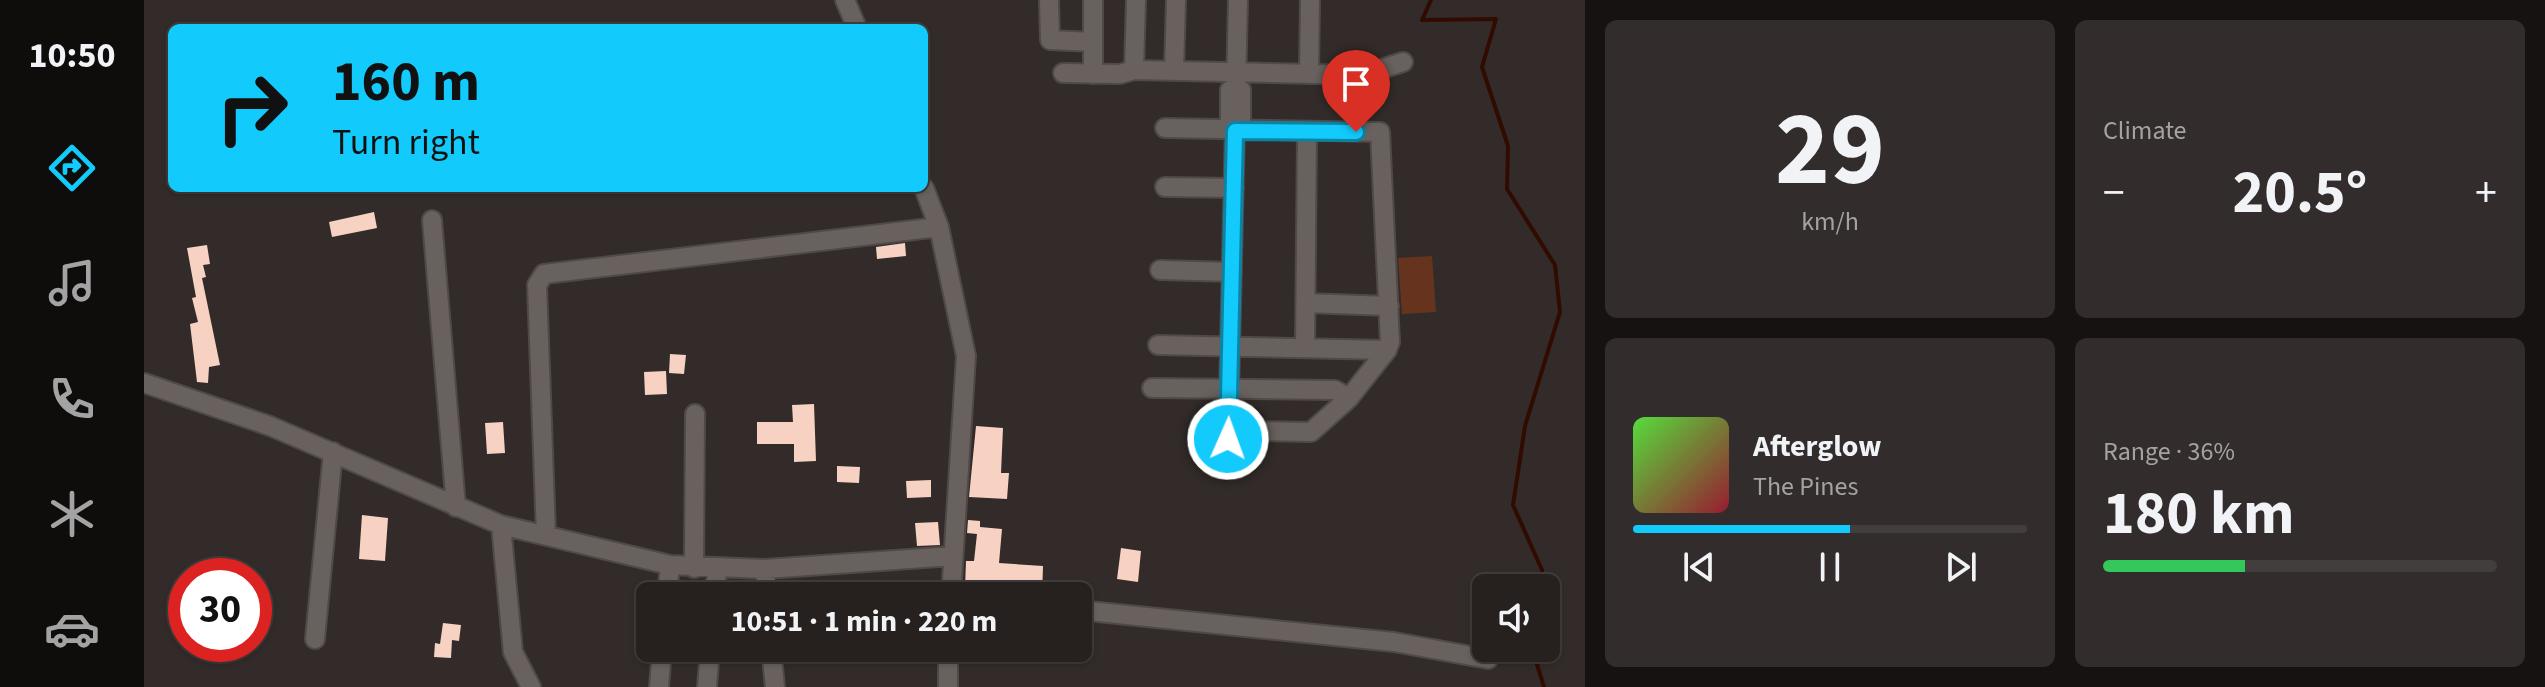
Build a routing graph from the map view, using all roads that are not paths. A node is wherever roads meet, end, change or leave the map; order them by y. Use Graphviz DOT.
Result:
graph roads {
  1 [pos="845,0"];
  2 [pos="1049,0"];
  3 [pos="1093,0"];
  4 [pos="1136,0"];
  5 [pos="1176,0"];
  6 [pos="1238,0"];
  7 [pos="1310,0"];
  8 [pos="855,24"];
  9 [pos="1093,42"];
  10 [pos="1403,62"];
  11 [pos="1134,70"];
  12 [pos="1174,71"];
  13 [pos="1063,73"];
  14 [pos="1093,74"];
  15 [pos="1309,74"];
  16 [pos="1236,81"];
  17 [pos="1165,128"];
  18 [pos="1235,128"];
  19 [pos="1307,132"];
  20 [pos="1165,187"];
  21 [pos="1234,188"];
  22 [pos="926,192"];
  23 [pos="432,220"];
  24 [pos="939,227"];
  25 [pos="1160,270"];
  26 [pos="1232,272"];
  27 [pos="1306,303"];
  28 [pos="1389,306"];
  29 [pos="1158,345"];
  30 [pos="1230,346"];
  31 [pos="1305,348"];
  32 [pos="1387,350"];
  33 [pos="144,383"];
  34 [pos="1152,388"];
  35 [pos="1229,389"];
  36 [pos="1349,398"];
  37 [pos="1228,412"];
  38 [pos="695,414"];
  39 [pos="1228,439"];
  40 [pos="333,452"];
  41 [pos="456,507"];
  42 [pos="501,525"];
  43 [pos="546,535"];
  44 [pos="953,556"];
  45 [pos="670,565"];
  46 [pos="694,568"];
  47 [pos="717,568"];
  48 [pos="765,569"];
  49 [pos="668,582"];
  50 [pos="716,582"];
  51 [pos="766,582"];
  52 [pos="954,582"];
  53 [pos="1092,611"];
  54 [pos="315,639"];
  55 [pos="1472,656"];
  56 [pos="661,662"];
  57 [pos="709,662"];
  58 [pos="772,662"];
  59 [pos="948,662"];
  60 [pos="531,687"];
  61 [pos="659,687"];
  62 [pos="707,687"];
  63 [pos="775,687"];
  64 [pos="948,687"];
  1 -- 8 [label="street"];
  2 -- 9 [label="street"];
  3 -- 9 [label="street"];
  4 -- 11 [label="street"];
  5 -- 12 [label="street"];
  6 -- 16 [label="street"];
  7 -- 15 [label="street"];
  9 -- 14 [label="street"];
  10 -- 15 [label="street"];
  11 -- 12 [label="street"];
  11 -- 14 [label="street"];
  12 -- 16 [label="street"];
  13 -- 14 [label="street"];
  15 -- 16 [label="street"];
  16 -- 18 [label="street"];
  17 -- 18 [label="street"];
  18 -- 19 [label="street"];
  18 -- 21 [label="street"];
  19 -- 27 [label="street"];
  19 -- 28 [label="street"];
  20 -- 21 [label="street"];
  21 -- 26 [label="street"];
  22 -- 24 [label="street"];
  23 -- 41 [label="street"];
  24 -- 43 [label="street"];
  24 -- 44 [label="street"];
  25 -- 26 [label="street"];
  26 -- 30 [label="street"];
  27 -- 28 [label="street"];
  27 -- 31 [label="street"];
  28 -- 32 [label="street"];
  29 -- 30 [label="street"];
  30 -- 31 [label="street"];
  30 -- 35 [label="street"];
  31 -- 32 [label="street"];
  32 -- 36 [label="street"];
  33 -- 40 [label="street"];
  34 -- 35 [label="street"];
  35 -- 36 [label="street"];
  35 -- 37 [label="street"];
  36 -- 37 [label="street"];
  37 -- 39 [label="street"];
  38 -- 46 [label="street"];
  40 -- 41 [label="street"];
  40 -- 54 [label="street"];
  41 -- 42 [label="street"];
  42 -- 43 [label="street"];
  42 -- 60 [label="street"];
  43 -- 45 [label="street"];
  44 -- 48 [label="street"];
  44 -- 52 [label="street"];
  45 -- 46 [label="street"];
  45 -- 49 [label="street"];
  46 -- 47 [label="street"];
  47 -- 48 [label="street"];
  47 -- 50 [label="street"];
  48 -- 51 [label="street"];
  53 -- 55 [label="street"];
  56 -- 61 [label="street"];
  57 -- 62 [label="street"];
  58 -- 63 [label="street"];
  59 -- 64 [label="street"];
}
